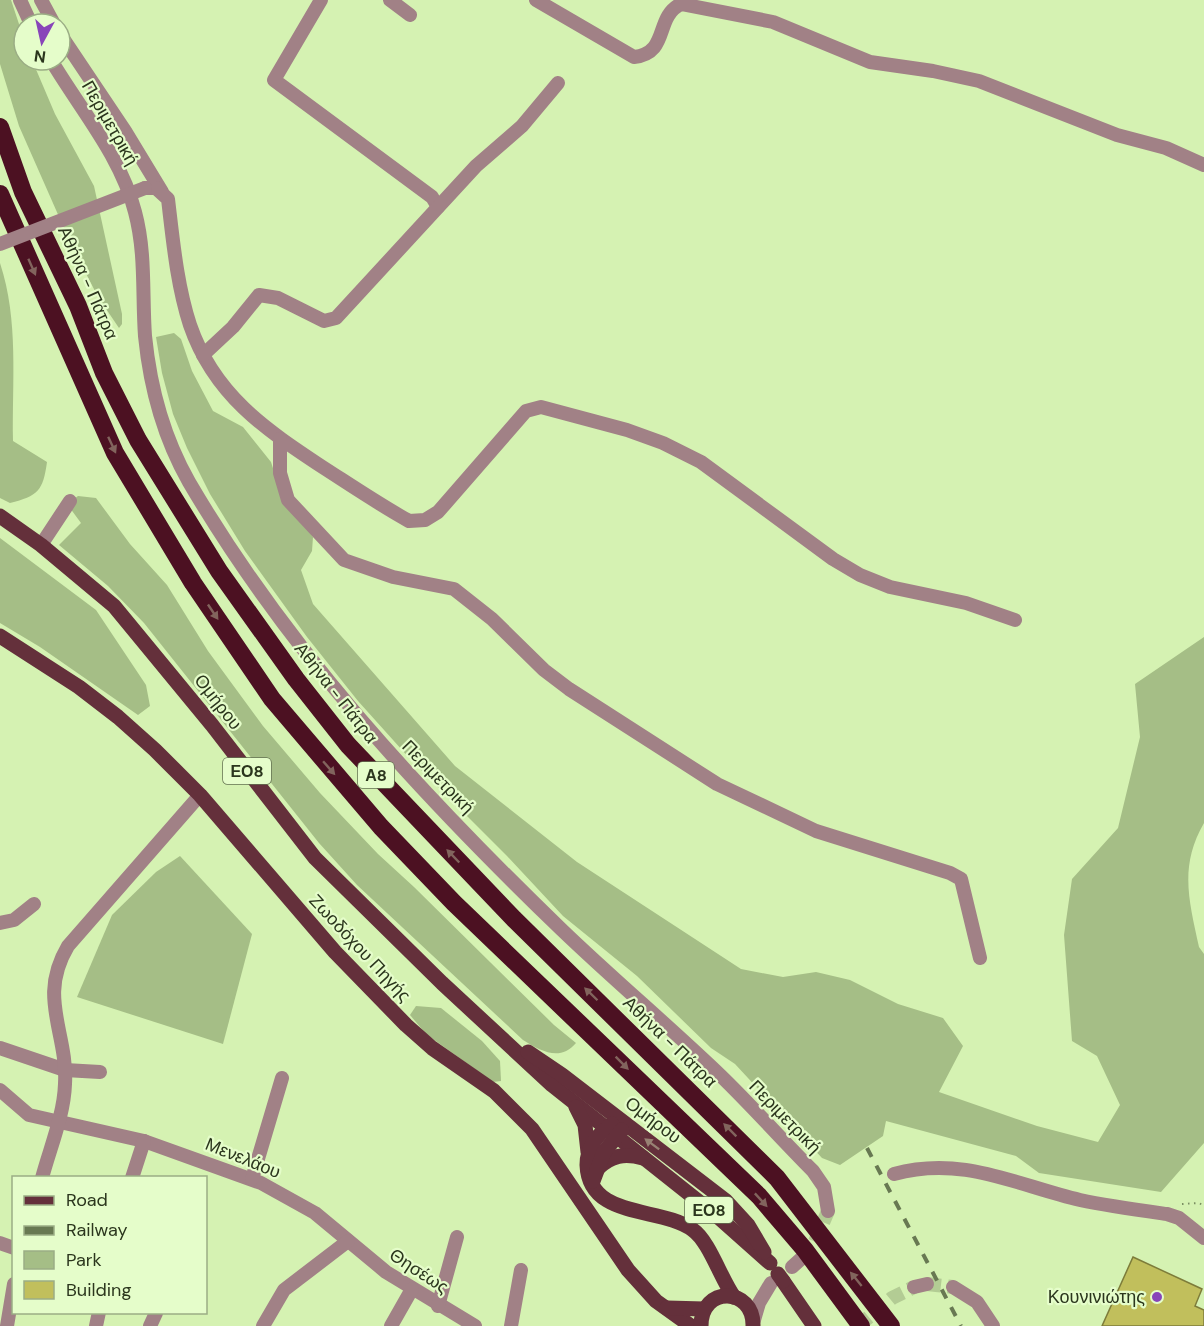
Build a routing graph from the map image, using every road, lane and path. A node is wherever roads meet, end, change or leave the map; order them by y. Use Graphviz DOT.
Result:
graph roads {
  1 [pos="321,0"];
  2 [pos="390,0"];
  3 [pos="536,0"];
  4 [pos="410,15"];
  5 [pos="72,52"];
  6 [pos="59,72"];
  7 [pos="558,83"];
  8 [pos="0,127"];
  9 [pos="1204,165"];
  10 [pos="162,192"];
  11 [pos="0,194"];
  12 [pos="438,207"];
  13 [pos="0,244"];
  14 [pos="203,355"];
  15 [pos="280,439"];
  16 [pos="70,501"];
  17 [pos="0,516"];
  18 [pos="41,545"];
  19 [pos="1015,620"];
  20 [pos="0,636"];
  21 [pos="200,795"];
  22 [pos="34,904"];
  23 [pos="0,923"];
  24 [pos="980,958"];
  25 [pos="493,1029"];
  26 [pos="0,1048"];
  27 [pos="65,1070"];
  28 [pos="100,1072"];
  29 [pos="282,1078"];
  30 [pos="0,1090"];
  31 [pos="573,1101"];
  32 [pos="57,1120"];
  33 [pos="617,1127"];
  34 [pos="144,1141"];
  35 [pos="588,1155"];
  36 [pos="647,1159"];
  37 [pos="894,1174"];
  38 [pos="43,1176"];
  39 [pos="133,1176"];
  40 [pos="593,1178"];
  41 [pos="252,1179"];
  42 [pos="828,1211"];
  43 [pos="457,1238"];
  44 [pos="1204,1238"];
  45 [pos="348,1241"];
  46 [pos="712,1260"];
  47 [pos="521,1270"];
  48 [pos="777,1273"];
  49 [pos="953,1287"];
  50 [pos="412,1289"];
  51 [pos="737,1298"];
  52 [pos="5,1301"];
  53 [pos="438,1305"];
  54 [pos="706,1306"];
  55 [pos="667,1308"];
  56 [pos="753,1323"];
  57 [pos="7,1326"];
  58 [pos="263,1326"];
  59 [pos="391,1326"];
  60 [pos="475,1326"];
  61 [pos="511,1326"];
  62 [pos="692,1326"];
  63 [pos="702,1326"];
  64 [pos="814,1326"];
  65 [pos="861,1326"];
  66 [pos="891,1326"];
  67 [pos="993,1326"];
  1 -- 12 [label="street"];
  2 -- 4 [label="street"];
  3 -- 9 [label="street"];
  5 -- 10 [label="street"];
  6 -- 42 [label="street, Περιμετρική"];
  7 -- 12 [label="street"];
  66 -- 8 [label="highway, Αθήνα - Πάτρα / Α8, one-way"];
  10 -- 13 [label="street, bridge"];
  10 -- 14 [label="street"];
  11 -- 65 [label="highway, Α8, one-way"];
  12 -- 14 [label="street"];
  14 -- 15 [label="street"];
  15 -- 19 [label="street"];
  15 -- 24 [label="street"];
  16 -- 18 [label="street"];
  17 -- 18 [label="main road, Ομήρου / ΕΟ8"];
  18 -- 25 [label="main road, Ομήρου / ΕΟ8"];
  20 -- 21 [label="main road, Ζωοδόχου Πηγής"];
  21 -- 27 [label="street"];
  21 -- 55 [label="main road, Ζωοδόχου Πηγής"];
  22 -- 23 [label="street"];
  25 -- 31 [label="main road, Ομήρου / ΕΟ8"];
  25 -- 33 [label="main road, Ομήρου / ΕΟ8"];
  26 -- 27 [label="street"];
  27 -- 28 [label="street"];
  27 -- 32 [label="street"];
  29 -- 41 [label="street"];
  30 -- 32 [label="street, Μενελάου"];
  31 -- 33 [label="main road, Ομήρου / ΕΟ8"];
  31 -- 35 [label="main road"];
  32 -- 34 [label="street, Μενελάου"];
  32 -- 38 [label="street"];
  33 -- 35 [label="main road"];
  33 -- 36 [label="main road, Ομήρου / ΕΟ8"];
  33 -- 40 [label="main road"];
  48 -- 33 [label="main road, Ομήρου / ΕΟ8, one-way"];
  34 -- 39 [label="street"];
  34 -- 41 [label="street, Μενελάου"];
  35 -- 40 [label="main road"];
  36 -- 40 [label="main road"];
  36 -- 48 [label="main road, Ομήρου / ΕΟ8"];
  37 -- 44 [label="street"];
  40 -- 46 [label="main road"];
  41 -- 45 [label="street, Μενελάου"];
  43 -- 53 [label="street"];
  45 -- 50 [label="street, Θησέως"];
  45 -- 58 [label="street"];
  46 -- 51 [label="main road"];
  46 -- 54 [label="main road"];
  47 -- 61 [label="street"];
  48 -- 64 [label="main road, Ομήρου / ΕΟ8"];
  49 -- 67 [label="street"];
  50 -- 53 [label="street, Θησέως"];
  50 -- 59 [label="street"];
  51 -- 54 [label="main road"];
  51 -- 56 [label="main road"];
  51 -- 56 [label="street"];
  52 -- 57 [label="street"];
  53 -- 60 [label="street, Θησέως"];
  54 -- 55 [label="main road"];
  54 -- 63 [label="main road"];
  55 -- 62 [label="main road, Ζωοδόχου Πηγής"];
}
